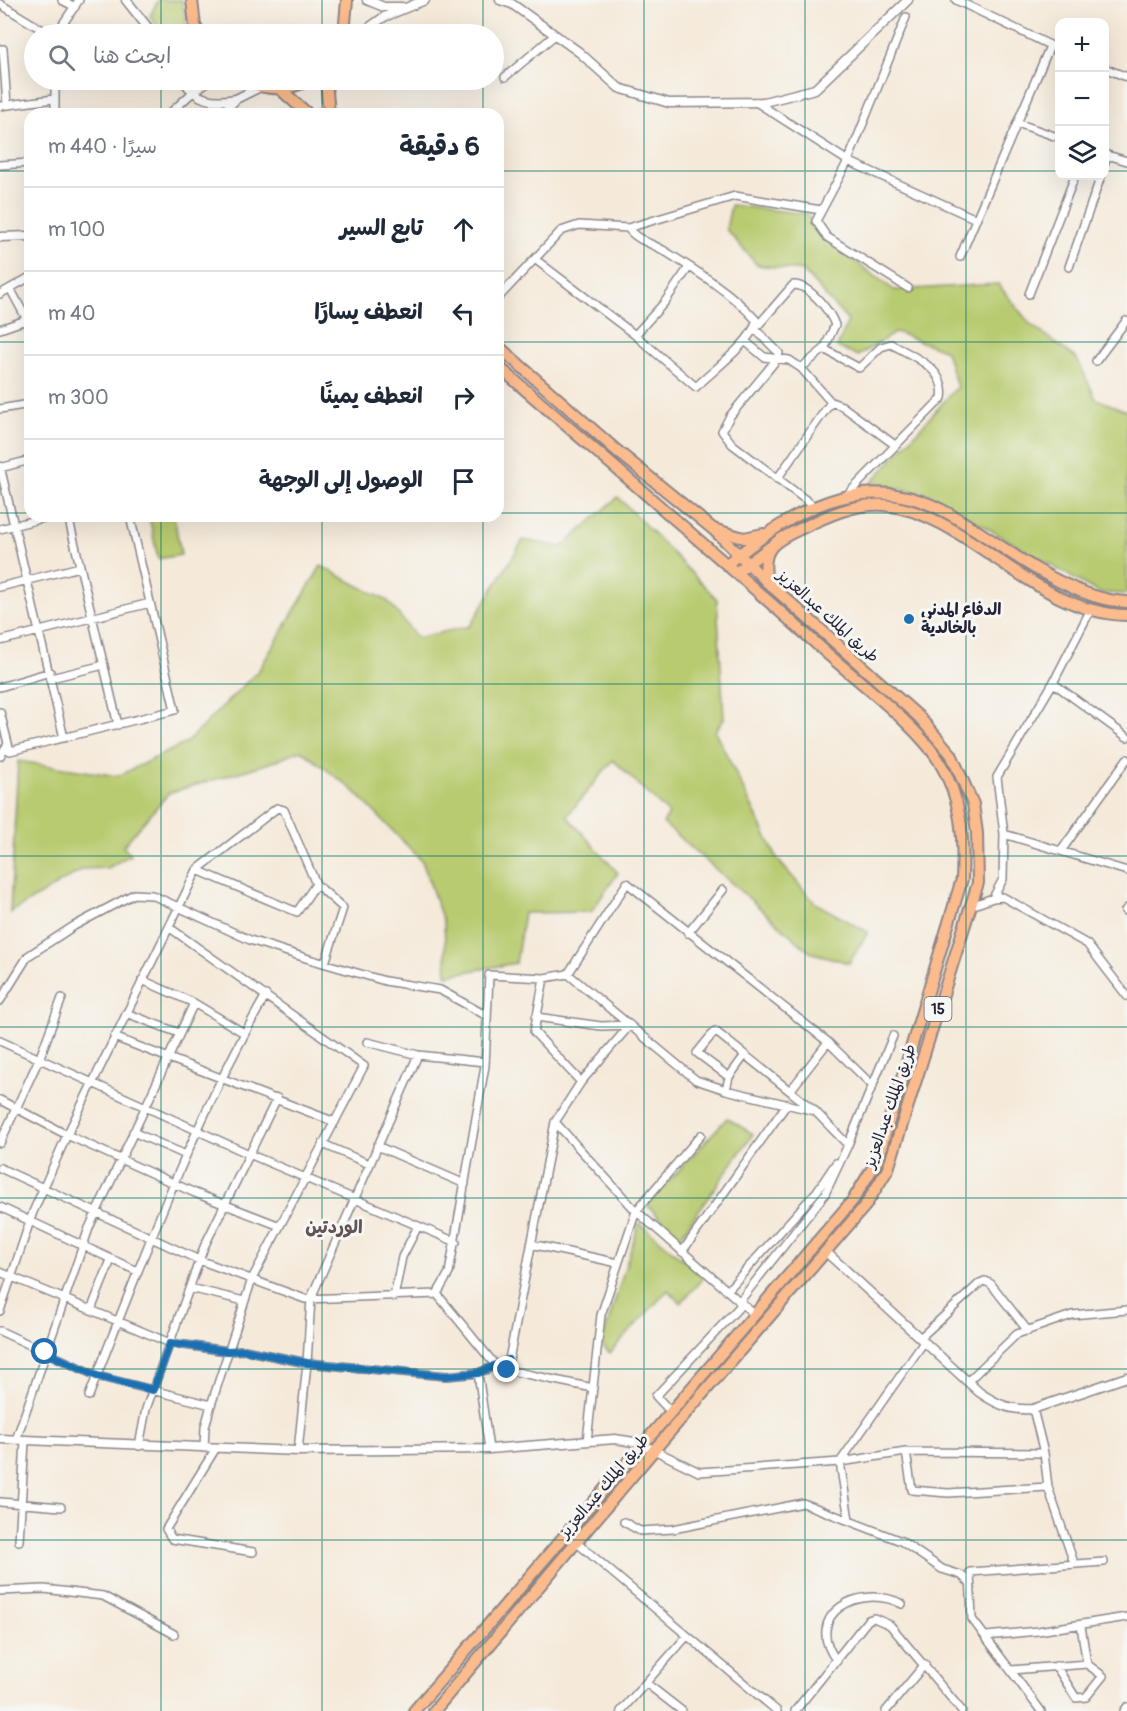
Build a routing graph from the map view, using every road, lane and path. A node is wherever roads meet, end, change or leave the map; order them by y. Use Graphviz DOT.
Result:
graph roads {
  1 [pos="63,0"];
  2 [pos="80,0"];
  3 [pos="126,0"];
  4 [pos="192,0"];
  5 [pos="347,0"];
  6 [pos="367,0"];
  7 [pos="424,0"];
  8 [pos="500,0"];
  9 [pos="956,0"];
  10 [pos="903,1"];
  11 [pos="512,2"];
  12 [pos="0,4"];
  13 [pos="75,7"];
  14 [pos="406,7"];
  15 [pos="906,17"];
  16 [pos="33,24"];
  17 [pos="63,24"];
  18 [pos="145,24"];
  19 [pos="195,24"];
  20 [pos="345,24"];
  21 [pos="374,24"];
  22 [pos="555,35"];
  23 [pos="1050,46"];
  24 [pos="1055,48"];
  25 [pos="0,49"];
  26 [pos="1109,70"];
  27 [pos="505,77"];
  28 [pos="1127,77"];
  29 [pos="54,90"];
  30 [pos="190,90"];
  31 [pos="196,90"];
  32 [pos="254,90"];
  33 [pos="281,90"];
  34 [pos="327,90"];
  35 [pos="192,93"];
  36 [pos="54,99"];
  37 [pos="236,99"];
  38 [pos="756,102"];
  39 [pos="3,105"];
  40 [pos="55,108"];
  41 [pos="176,108"];
  42 [pos="228,108"];
  43 [pos="301,108"];
  44 [pos="328,108"];
  45 [pos="1017,123"];
  46 [pos="1055,137"];
  47 [pos="1109,155"];
  48 [pos="848,161"];
  49 [pos="1127,161"];
  50 [pos="24,163"];
  51 [pos="0,165"];
  52 [pos="1073,180"];
  53 [pos="1100,180"];
  54 [pos="821,210"];
  55 [pos="976,219"];
  56 [pos="628,228"];
  57 [pos="24,236"];
  58 [pos="0,237"];
  59 [pos="960,256"];
  60 [pos="536,260"];
  61 [pos="689,267"];
  62 [pos="1069,267"];
  63 [pos="24,281"];
  64 [pos="908,288"];
  65 [pos="10,290"];
  66 [pos="504,292"];
  67 [pos="0,294"];
  68 [pos="1029,294"];
  69 [pos="24,313"];
  70 [pos="24,320"];
  71 [pos="1127,320"];
  72 [pos="0,329"];
  73 [pos="755,329"];
  74 [pos="635,335"];
  75 [pos="745,341"];
  76 [pos="824,349"];
  77 [pos="504,351"];
  78 [pos="777,359"];
  79 [pos="1096,361"];
  80 [pos="801,368"];
  81 [pos="504,371"];
  82 [pos="831,402"];
  83 [pos="24,405"];
  84 [pos="0,409"];
  85 [pos="895,445"];
  86 [pos="24,461"];
  87 [pos="0,467"];
  88 [pos="777,479"];
  89 [pos="846,496"];
  90 [pos="815,507"];
  91 [pos="29,522"];
  92 [pos="69,522"];
  93 [pos="131,522"];
  94 [pos="14,526"];
  95 [pos="0,529"];
  96 [pos="713,529"];
  97 [pos="769,531"];
  98 [pos="774,544"];
  99 [pos="738,554"];
  100 [pos="728,563"];
  101 [pos="748,563"];
  102 [pos="80,567"];
  103 [pos="737,572"];
  104 [pos="28,580"];
  105 [pos="767,582"];
  106 [pos="0,587"];
  107 [pos="1127,602"];
  108 [pos="150,603"];
  109 [pos="1090,611"];
  110 [pos="1127,615"];
  111 [pos="92,618"];
  112 [pos="41,632"];
  113 [pos="0,641"];
  114 [pos="104,665"];
  115 [pos="51,675"];
  116 [pos="1053,683"];
  117 [pos="0,687"];
  118 [pos="0,712"];
  119 [pos="118,724"];
  120 [pos="1127,736"];
  121 [pos="64,738"];
  122 [pos="8,744"];
  123 [pos="0,756"];
  124 [pos="1127,759"];
  125 [pos="1004,834"];
  126 [pos="1062,851"];
  127 [pos="197,870"];
  128 [pos="1127,871"];
  129 [pos="316,884"];
  130 [pos="723,890"];
  131 [pos="993,898"];
  132 [pos="971,906"];
  133 [pos="179,908"];
  134 [pos="170,928"];
  135 [pos="688,933"];
  136 [pos="326,963"];
  137 [pos="568,974"];
  138 [pos="544,978"];
  139 [pos="142,980"];
  140 [pos="266,995"];
  141 [pos="1127,996"];
  142 [pos="1,998"];
  143 [pos="62,998"];
  144 [pos="194,1003"];
  145 [pos="126,1013"];
  146 [pos="488,1016"];
  147 [pos="536,1017"];
  148 [pos="630,1025"];
  149 [pos="179,1033"];
  150 [pos="244,1033"];
  151 [pos="893,1035"];
  152 [pos="114,1037"];
  153 [pos="0,1041"];
  154 [pos="367,1042"];
  155 [pos="828,1042"];
  156 [pos="418,1055"];
  157 [pos="745,1055"];
  158 [pos="40,1057"];
  159 [pos="168,1057"];
  160 [pos="485,1062"];
  161 [pos="729,1077"];
  162 [pos="223,1078"];
  163 [pos="93,1081"];
  164 [pos="581,1082"];
  165 [pos="873,1086"];
  166 [pos="726,1090"];
  167 [pos="790,1091"];
  168 [pos="277,1098"];
  169 [pos="0,1100"];
  170 [pos="787,1104"];
  171 [pos="145,1106"];
  172 [pos="16,1107"];
  173 [pos="815,1111"];
  174 [pos="335,1122"];
  175 [pos="555,1122"];
  176 [pos="198,1130"];
  177 [pos="133,1132"];
  178 [pos="67,1135"];
  179 [pos="701,1135"];
  180 [pos="0,1143"];
  181 [pos="323,1144"];
  182 [pos="848,1145"];
  183 [pos="377,1146"];
  184 [pos="249,1154"];
  185 [pos="186,1155"];
  186 [pos="120,1160"];
  187 [pos="369,1164"];
  188 [pos="0,1168"];
  189 [pos="306,1176"];
  190 [pos="172,1183"];
  191 [pos="465,1185"];
  192 [pos="43,1188"];
  193 [pos="355,1197"];
  194 [pos="224,1204"];
  195 [pos="0,1207"];
  196 [pos="636,1211"];
  197 [pos="96,1213"];
  198 [pos="30,1220"];
  199 [pos="280,1226"];
  200 [pos="417,1228"];
  201 [pos="149,1238"];
  202 [pos="456,1242"];
  203 [pos="531,1244"];
  204 [pos="82,1247"];
  205 [pos="682,1252"];
  206 [pos="826,1252"];
  207 [pos="111,1260"];
  208 [pos="199,1260"];
  209 [pos="618,1263"];
  210 [pos="137,1271"];
  211 [pos="0,1272"];
  212 [pos="13,1277"];
  213 [pos="252,1279"];
  214 [pos="190,1288"];
  215 [pos="727,1291"];
  216 [pos="437,1294"];
  217 [pos="394,1297"];
  218 [pos="310,1298"];
  219 [pos="65,1299"];
  220 [pos="244,1301"];
  221 [pos="741,1303"];
  222 [pos="91,1310"];
  223 [pos="1127,1310"];
  224 [pos="0,1311"];
  225 [pos="754,1314"];
  226 [pos="118,1321"];
  227 [pos="0,1331"];
  228 [pos="1028,1331"];
  229 [pos="922,1340"];
  230 [pos="170,1343"];
  231 [pos="228,1351"];
  232 [pos="45,1352"];
  233 [pos="508,1360"];
  234 [pos="307,1363"];
  235 [pos="496,1366"];
  236 [pos="478,1373"];
  237 [pos="97,1376"];
  238 [pos="1127,1377"];
  239 [pos="968,1381"];
  240 [pos="593,1388"];
  241 [pos="153,1390"];
  242 [pos="89,1396"];
  243 [pos="211,1405"];
  244 [pos="1033,1409"];
  245 [pos="670,1411"];
  246 [pos="0,1439"];
  247 [pos="21,1441"];
  248 [pos="586,1441"];
  249 [pos="641,1445"];
  250 [pos="139,1446"];
  251 [pos="204,1448"];
  252 [pos="216,1448"];
  253 [pos="489,1449"];
  254 [pos="654,1450"];
  255 [pos="298,1451"];
  256 [pos="906,1452"];
  257 [pos="1044,1453"];
  258 [pos="840,1462"];
  259 [pos="1048,1487"];
  260 [pos="0,1502"];
  261 [pos="23,1503"];
  262 [pos="61,1507"];
  263 [pos="849,1520"];
  264 [pos="624,1522"];
  265 [pos="19,1541"];
  266 [pos="576,1542"];
  267 [pos="253,1552"];
  268 [pos="1104,1562"];
  269 [pos="1074,1563"];
  270 [pos="970,1582"];
  271 [pos="0,1591"];
  272 [pos="902,1604"];
  273 [pos="1127,1617"];
  274 [pos="1080,1626"];
  275 [pos="174,1634"];
  276 [pos="687,1636"];
  277 [pos="986,1636"];
  278 [pos="837,1661"];
  279 [pos="925,1664"];
  280 [pos="1087,1664"];
  281 [pos="1056,1666"];
  282 [pos="1011,1670"];
  283 [pos="646,1683"];
  284 [pos="1127,1707"];
  285 [pos="414,1711"];
  286 [pos="434,1711"];
  287 [pos="621,1711"];
  288 [pos="682,1711"];
  289 [pos="777,1711"];
  290 [pos="795,1711"];
  291 [pos="886,1711"];
  292 [pos="962,1711"];
  293 [pos="1041,1711"];
  294 [pos="1124,1711"];
  1 -- 13 [label="street"];
  2 -- 13 [label="street"];
  3 -- 18 [label="street"];
  4 -- 19 [label="main road"];
  5 -- 20 [label="main road"];
  6 -- 14 [label="street"];
  7 -- 14 [label="street"];
  8 -- 11 [label="street"];
  9 -- 23 [label="street"];
  10 -- 38 [label="street"];
  11 -- 22 [label="street"];
  12 -- 16 [label="street"];
  13 -- 17 [label="street"];
  14 -- 21 [label="street"];
  15 -- 48 [label="street"];
  22 -- 27 [label="street"];
  22 -- 38 [label="street"];
  23 -- 24 [label="street"];
  23 -- 45 [label="street"];
  25 -- 39 [label="street"];
  26 -- 28 [label="street"];
  29 -- 36 [label="street"];
  30 -- 35 [label="street"];
  31 -- 35 [label="street"];
  32 -- 37 [label="street"];
  33 -- 43 [label="main road"];
  34 -- 44 [label="main road"];
  35 -- 37 [label="street"];
  35 -- 41 [label="street"];
  36 -- 39 [label="street"];
  36 -- 40 [label="street"];
  37 -- 42 [label="street"];
  38 -- 48 [label="street"];
  45 -- 46 [label="street"];
  45 -- 55 [label="street"];
  47 -- 49 [label="street"];
  48 -- 54 [label="street"];
  48 -- 55 [label="street"];
  50 -- 51 [label="street"];
  52 -- 68 [label="street"];
  53 -- 62 [label="street"];
  54 -- 56 [label="street"];
  54 -- 64 [label="street"];
  55 -- 59 [label="street"];
  56 -- 60 [label="street"];
  56 -- 61 [label="street"];
  57 -- 58 [label="street"];
  60 -- 66 [label="street"];
  60 -- 74 [label="street"];
  61 -- 73 [label="street"];
  61 -- 74 [label="street"];
  63 -- 65 [label="street"];
  65 -- 67 [label="street"];
  65 -- 69 [label="street"];
  70 -- 72 [label="street"];
  71 -- 79 [label="street"];
  73 -- 75 [label="street"];
  73 -- 76 [label="street"];
  73 -- 78 [label="street"];
  74 -- 75 [label="street"];
  75 -- 78 [label="street"];
  76 -- 80 [label="street"];
  76 -- 85 [label="street"];
  77 -- 96 [label="main road, طريق الملك عبدالعزيز / 15"];
  78 -- 80 [label="street"];
  78 -- 88 [label="street"];
  80 -- 82 [label="street"];
  81 -- 100 [label="main road, طريق الملك عبدالعزيز / 15"];
  82 -- 85 [label="street"];
  82 -- 88 [label="street"];
  83 -- 84 [label="street"];
  85 -- 89 [label="street"];
  86 -- 87 [label="street"];
  87 -- 94 [label="street"];
  88 -- 90 [label="street"];
  89 -- 90 [label="main road"];
  89 -- 107 [label="main road"];
  90 -- 97 [label="main road"];
  91 -- 94 [label="street"];
  92 -- 102 [label="street"];
  93 -- 108 [label="street"];
  94 -- 95 [label="street"];
  94 -- 104 [label="street"];
  96 -- 97 [label="main road"];
  96 -- 99 [label="main road, طريق الملك عبدالعزيز / 15"];
  97 -- 99 [label="main road"];
  98 -- 101 [label="main road"];
  98 -- 105 [label="main road"];
  98 -- 109 [label="main road"];
  99 -- 100 [label="main road"];
  99 -- 101 [label="main road, طريق الملك عبدالعزيز / 15"];
  100 -- 103 [label="main road, طريق الملك عبدالعزيز / 15"];
  101 -- 103 [label="main road"];
  101 -- 105 [label="main road, طريق الملك عبدالعزيز / 15"];
  102 -- 104 [label="street"];
  102 -- 111 [label="street"];
  103 -- 225 [label="main road, طريق الملك عبدالعزيز / 15"];
  104 -- 106 [label="street"];
  104 -- 112 [label="street"];
  105 -- 132 [label="main road, طريق الملك عبدالعزيز / 15"];
  108 -- 111 [label="street"];
  108 -- 119 [label="street"];
  109 -- 110 [label="main road"];
  109 -- 116 [label="street"];
  111 -- 112 [label="street"];
  111 -- 114 [label="street"];
  112 -- 113 [label="street"];
  112 -- 115 [label="street"];
  114 -- 115 [label="street"];
  114 -- 119 [label="street"];
  115 -- 117 [label="street"];
  115 -- 121 [label="street"];
  116 -- 120 [label="street"];
  116 -- 125 [label="street"];
  118 -- 122 [label="street"];
  119 -- 121 [label="street"];
  121 -- 122 [label="street"];
  122 -- 123 [label="street"];
  124 -- 126 [label="street"];
  125 -- 126 [label="street"];
  125 -- 131 [label="street"];
  126 -- 128 [label="street"];
  127 -- 129 [label="street"];
  127 -- 129 [label="street"];
  127 -- 133 [label="street"];
  129 -- 136 [label="street"];
  130 -- 135 [label="street"];
  131 -- 132 [label="street"];
  131 -- 141 [label="street"];
  132 -- 206 [label="main road, طريق الملك عبدالعزيز / 15"];
  133 -- 134 [label="street"];
  133 -- 136 [label="street"];
  133 -- 142 [label="street"];
  134 -- 139 [label="street"];
  134 -- 140 [label="street"];
  135 -- 137 [label="street"];
  135 -- 155 [label="street"];
  136 -- 146 [label="street"];
  137 -- 138 [label="street"];
  137 -- 148 [label="street"];
  138 -- 146 [label="street"];
  138 -- 147 [label="street"];
  139 -- 144 [label="street"];
  139 -- 145 [label="street"];
  140 -- 150 [label="street"];
  140 -- 174 [label="street"];
  143 -- 158 [label="street"];
  144 -- 149 [label="street"];
  144 -- 150 [label="street"];
  145 -- 149 [label="street"];
  145 -- 152 [label="street"];
  146 -- 160 [label="street"];
  147 -- 148 [label="street"];
  147 -- 164 [label="street"];
  148 -- 164 [label="street"];
  148 -- 166 [label="street"];
  149 -- 159 [label="street"];
  150 -- 162 [label="street"];
  151 -- 165 [label="street"];
  152 -- 159 [label="street"];
  152 -- 163 [label="street"];
  153 -- 158 [label="street"];
  154 -- 156 [label="street"];
  155 -- 165 [label="street"];
  155 -- 167 [label="street"];
  156 -- 160 [label="street"];
  156 -- 183 [label="street"];
  157 -- 161 [label="street"];
  157 -- 161 [label="street"];
  157 -- 167 [label="street"];
  158 -- 163 [label="street"];
  158 -- 172 [label="street"];
  159 -- 162 [label="street"];
  159 -- 171 [label="street"];
  160 -- 191 [label="street"];
  161 -- 166 [label="street"];
  162 -- 168 [label="street"];
  162 -- 176 [label="street"];
  163 -- 171 [label="street"];
  163 -- 178 [label="street"];
  164 -- 175 [label="street"];
  165 -- 182 [label="street"];
  166 -- 170 [label="street"];
  167 -- 173 [label="street"];
  168 -- 174 [label="street"];
  168 -- 184 [label="street"];
  169 -- 172 [label="street"];
  170 -- 173 [label="street"];
  170 -- 205 [label="street"];
  171 -- 176 [label="street"];
  171 -- 177 [label="street"];
  172 -- 178 [label="street"];
  172 -- 180 [label="street"];
  173 -- 182 [label="street"];
  174 -- 181 [label="street"];
  175 -- 196 [label="street"];
  175 -- 203 [label="street"];
  176 -- 184 [label="street"];
  176 -- 185 [label="street"];
  177 -- 185 [label="street"];
  177 -- 186 [label="street"];
  178 -- 186 [label="street"];
  178 -- 192 [label="street"];
  179 -- 196 [label="street"];
  181 -- 187 [label="street"];
  181 -- 189 [label="street"];
  182 -- 215 [label="street"];
  182 -- 221 [label="street"];
  183 -- 187 [label="street"];
  183 -- 191 [label="street"];
  184 -- 189 [label="street"];
  184 -- 194 [label="street"];
  185 -- 190 [label="street"];
  186 -- 190 [label="street"];
  186 -- 197 [label="street"];
  187 -- 193 [label="street"];
  188 -- 192 [label="street"];
  189 -- 193 [label="street"];
  189 -- 199 [label="street"];
  190 -- 194 [label="street"];
  190 -- 201 [label="street"];
  191 -- 202 [label="street"];
  192 -- 197 [label="street"];
  192 -- 198 [label="street"];
  193 -- 200 [label="street"];
  193 -- 218 [label="street"];
  194 -- 199 [label="street"];
  194 -- 208 [label="street"];
  195 -- 198 [label="street"];
  196 -- 205 [label="street"];
  196 -- 209 [label="street"];
  197 -- 201 [label="street"];
  197 -- 204 [label="street"];
  198 -- 204 [label="street"];
  198 -- 212 [label="street"];
  199 -- 213 [label="street"];
  200 -- 202 [label="street"];
  200 -- 217 [label="street"];
  201 -- 208 [label="street"];
  201 -- 210 [label="street"];
  202 -- 216 [label="street"];
  203 -- 209 [label="street"];
  203 -- 233 [label="street"];
  204 -- 207 [label="street"];
  204 -- 219 [label="street"];
  205 -- 215 [label="street"];
  206 -- 229 [label="street"];
  206 -- 254 [label="main road, طريق الملك عبدالعزيز / 15"];
  207 -- 210 [label="street"];
  207 -- 222 [label="street"];
  208 -- 213 [label="street"];
  208 -- 214 [label="street"];
  209 -- 240 [label="street"];
  210 -- 226 [label="street"];
  211 -- 212 [label="street"];
  212 -- 219 [label="street"];
  212 -- 224 [label="street"];
  213 -- 218 [label="street"];
  213 -- 220 [label="street"];
  214 -- 220 [label="street"];
  214 -- 230 [label="street"];
  215 -- 221 [label="street"];
  216 -- 217 [label="street"];
  216 -- 235 [label="street"];
  217 -- 218 [label="street"];
  218 -- 234 [label="street"];
  219 -- 222 [label="street"];
  219 -- 232 [label="street"];
  220 -- 231 [label="street"];
  221 -- 225 [label="street"];
  221 -- 245 [label="street"];
  222 -- 226 [label="street"];
  223 -- 228 [label="street"];
  225 -- 245 [label="main road, طريق الملك عبدالعزيز / 15"];
  226 -- 230 [label="street"];
  226 -- 237 [label="street"];
  227 -- 232 [label="street"];
  228 -- 229 [label="street"];
  228 -- 239 [label="street"];
  229 -- 239 [label="street"];
  229 -- 258 [label="street"];
  230 -- 231 [label="street"];
  230 -- 241 [label="street"];
  231 -- 234 [label="street"];
  231 -- 243 [label="street"];
  232 -- 237 [label="street"];
  232 -- 247 [label="street"];
  233 -- 235 [label="street"];
  233 -- 240 [label="street"];
  234 -- 236 [label="street"];
  234 -- 255 [label="street"];
  235 -- 236 [label="street"];
  236 -- 253 [label="street"];
  237 -- 241 [label="street"];
  237 -- 242 [label="street"];
  238 -- 244 [label="street"];
  239 -- 244 [label="street"];
  240 -- 248 [label="street"];
  241 -- 243 [label="street"];
  241 -- 250 [label="street"];
  243 -- 251 [label="street"];
  244 -- 257 [label="street"];
  245 -- 249 [label="main road, طريق الملك عبدالعزيز / 15"];
  246 -- 247 [label="street"];
  247 -- 250 [label="street"];
  247 -- 261 [label="street"];
  248 -- 249 [label="street"];
  248 -- 253 [label="street"];
  249 -- 254 [label="street"];
  249 -- 285 [label="main road, طريق الملك عبدالعزيز / 15"];
  250 -- 251 [label="street"];
  251 -- 252 [label="street"];
  252 -- 255 [label="street"];
  252 -- 267 [label="street"];
  253 -- 255 [label="street"];
  254 -- 258 [label="street"];
  254 -- 266 [label="main road, طريق الملك عبدالعزيز / 15"];
  256 -- 257 [label="street"];
  256 -- 258 [label="street"];
  256 -- 259 [label="street"];
  257 -- 259 [label="street"];
  258 -- 263 [label="street"];
  259 -- 269 [label="street"];
  260 -- 261 [label="street"];
  261 -- 262 [label="street"];
  261 -- 265 [label="street"];
  263 -- 264 [label="street"];
  263 -- 270 [label="street"];
  266 -- 276 [label="street"];
  266 -- 286 [label="main road, طريق الملك عبدالعزيز / 15"];
  268 -- 269 [label="street"];
  269 -- 270 [label="street"];
  270 -- 277 [label="street"];
  271 -- 275 [label="street"];
  272 -- 278 [label="street"];
  273 -- 274 [label="street"];
  274 -- 277 [label="street"];
  274 -- 280 [label="street"];
  276 -- 283 [label="street"];
  276 -- 289 [label="street"];
  277 -- 282 [label="street"];
  278 -- 279 [label="street"];
  278 -- 290 [label="street"];
  279 -- 291 [label="street"];
  279 -- 292 [label="street"];
  280 -- 281 [label="street"];
  280 -- 281 [label="street"];
  281 -- 282 [label="street"];
  282 -- 293 [label="street"];
  283 -- 287 [label="street"];
  283 -- 288 [label="street"];
  284 -- 294 [label="street"];
}
